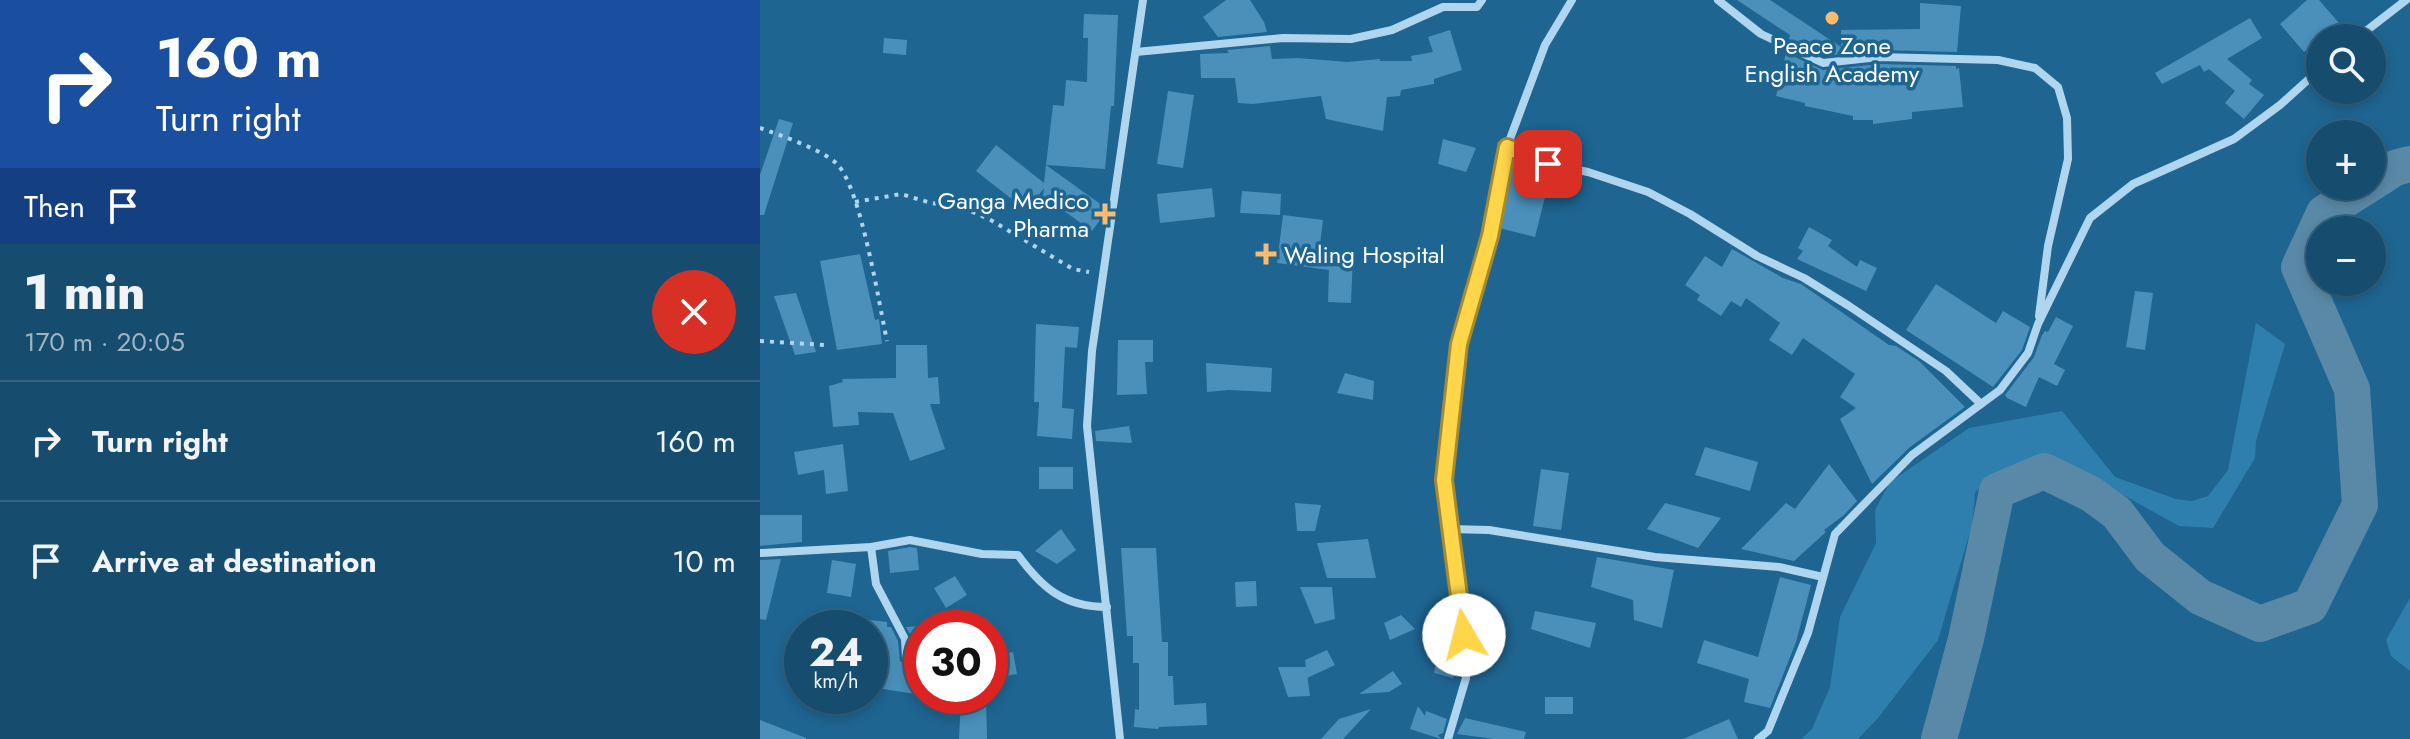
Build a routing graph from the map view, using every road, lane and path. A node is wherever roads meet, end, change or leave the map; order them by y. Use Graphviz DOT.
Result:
graph roads {
  1 [pos="1143,0"];
  2 [pos="1482,0"];
  3 [pos="1572,0"];
  4 [pos="1718,0"];
  5 [pos="2406,0"];
  6 [pos="2375,24"];
  7 [pos="1136,52"];
  8 [pos="2306,82"];
  9 [pos="760,128"];
  10 [pos="1507,147"];
  11 [pos="855,202"];
  12 [pos="1104,272"];
  13 [pos="2038,324"];
  14 [pos="760,341"];
  15 [pos="887,341"];
  16 [pos="824,345"];
  17 [pos="1981,404"];
  18 [pos="1449,529"];
  19 [pos="871,547"];
  20 [pos="760,553"];
  21 [pos="1823,577"];
  22 [pos="1107,607"];
  23 [pos="904,646"];
  24 [pos="1120,739"];
  25 [pos="1448,739"];
  26 [pos="1758,739"];
  1 -- 7 [label="street"];
  2 -- 7 [label="street"];
  3 -- 10 [label="street"];
  4 -- 13 [label="street"];
  5 -- 6 [label="street"];
  7 -- 12 [label="street"];
  8 -- 13 [label="street"];
  9 -- 11 [label="path"];
  10 -- 17 [label="street"];
  10 -- 18 [label="street"];
  11 -- 12 [label="path"];
  11 -- 15 [label="path"];
  12 -- 22 [label="street"];
  13 -- 17 [label="street"];
  14 -- 16 [label="path"];
  17 -- 21 [label="street"];
  18 -- 21 [label="street"];
  18 -- 25 [label="street"];
  19 -- 20 [label="street"];
  19 -- 22 [label="street"];
  19 -- 23 [label="street"];
  21 -- 26 [label="street"];
  22 -- 24 [label="street"];
}
